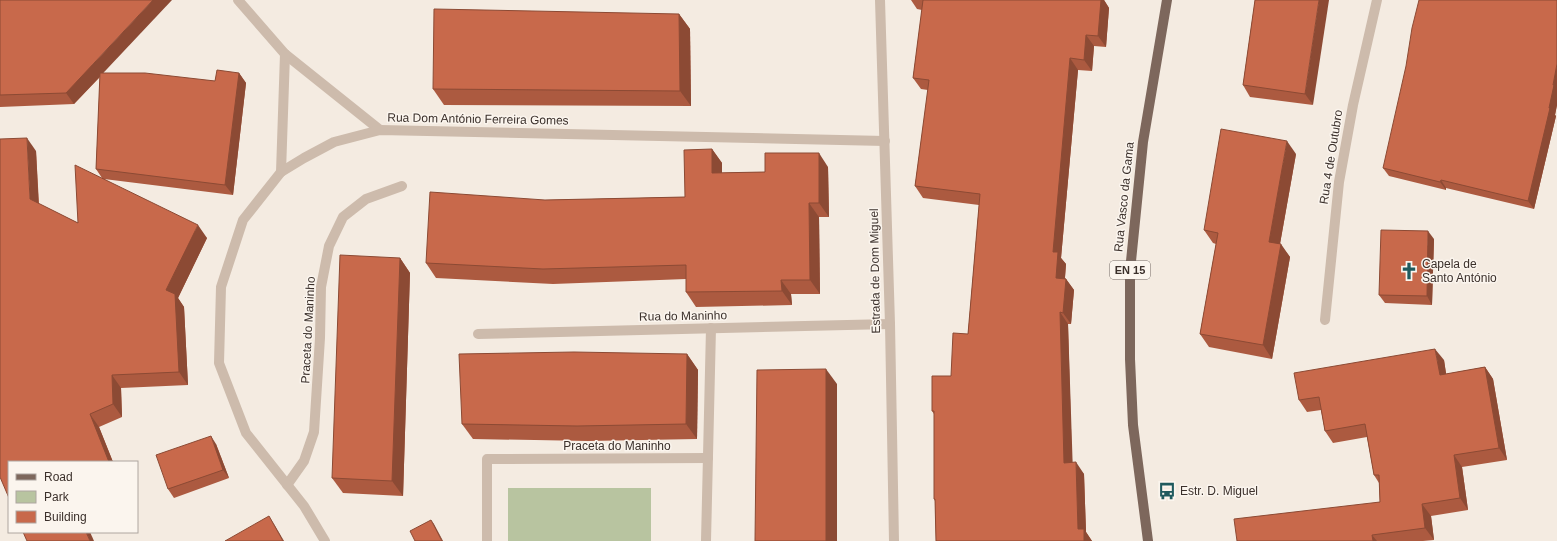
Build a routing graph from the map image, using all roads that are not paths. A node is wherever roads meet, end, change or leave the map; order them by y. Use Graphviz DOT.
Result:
graph roads {
  1 [pos="238,0"];
  2 [pos="880,0"];
  3 [pos="1167,0"];
  4 [pos="1376,0"];
  5 [pos="285,54"];
  6 [pos="380,130"];
  7 [pos="885,141"];
  8 [pos="281,172"];
  9 [pos="402,186"];
  10 [pos="1324,320"];
  11 [pos="890,324"];
  12 [pos="711,328"];
  13 [pos="478,334"];
  14 [pos="708,458"];
  15 [pos="287,485"];
  16 [pos="325,541"];
  17 [pos="487,541"];
  18 [pos="706,541"];
  19 [pos="894,541"];
  20 [pos="1148,541"];
  1 -- 5 [label="street"];
  2 -- 7 [label="street, Estrada de Dom Miguel"];
  3 -- 20 [label="main road, Rua Vasco da Gama / EN 15"];
  4 -- 10 [label="street, Rua 4 de Outubro"];
  5 -- 6 [label="street"];
  5 -- 8 [label="street"];
  6 -- 7 [label="street, Rua Dom António Ferreira Gomes"];
  6 -- 8 [label="street, Rua Dom António Ferreira Gomes"];
  7 -- 11 [label="street, Estrada de Dom Miguel"];
  8 -- 15 [label="street, Rua Dom António Ferreira Gomes"];
  9 -- 15 [label="street, Praceta do Maninho"];
  11 -- 12 [label="street, Rua do Maninho"];
  11 -- 19 [label="street, Estrada de Dom Miguel"];
  12 -- 13 [label="street, Rua do Maninho"];
  12 -- 14 [label="street"];
  14 -- 17 [label="street, Praceta do Maninho"];
  14 -- 18 [label="street"];
  15 -- 16 [label="street, Rua Dom António Ferreira Gomes"];
}
